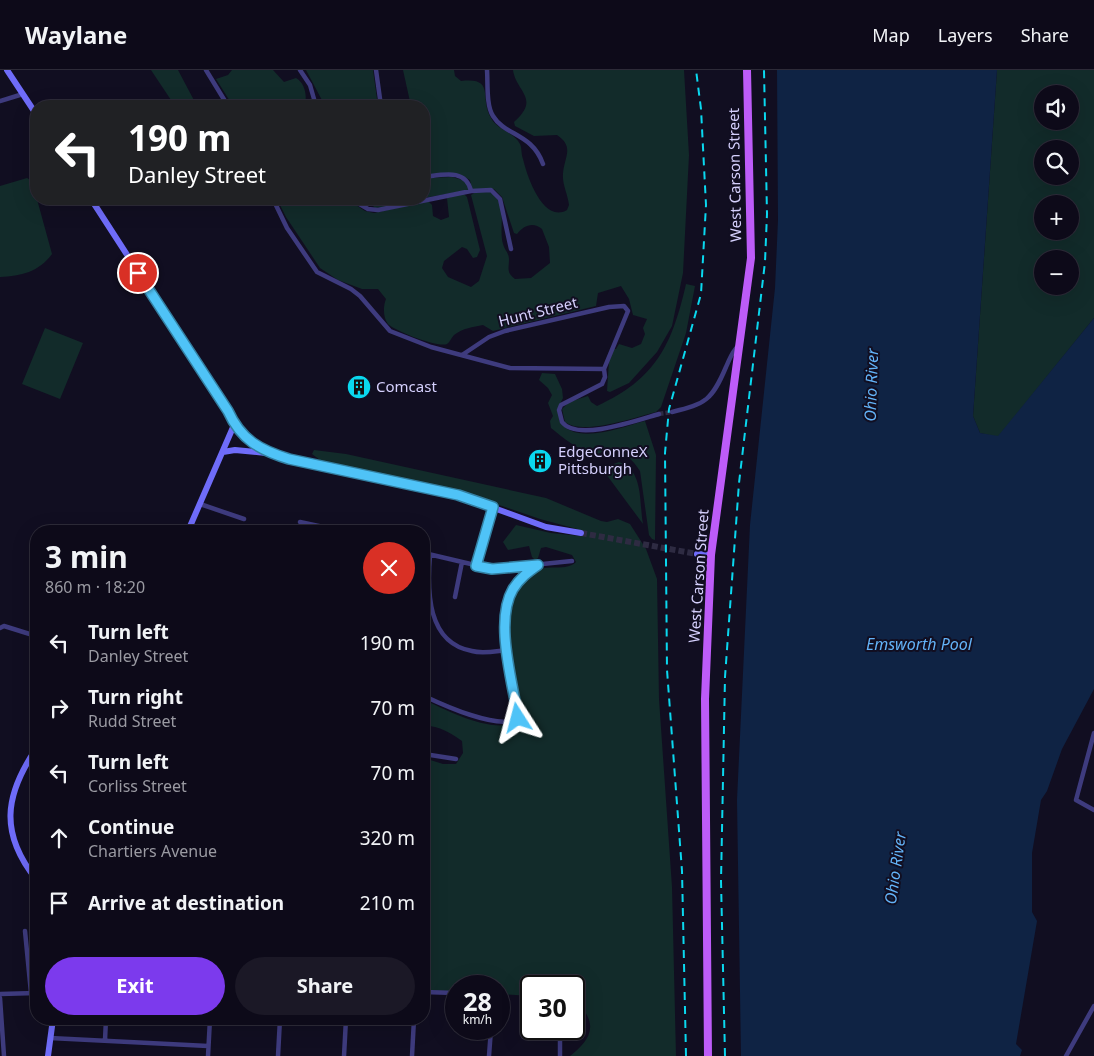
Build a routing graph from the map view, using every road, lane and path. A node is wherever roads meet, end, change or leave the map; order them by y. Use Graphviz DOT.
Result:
graph roads {
  1 [pos="8,70"];
  2 [pos="206,70"];
  3 [pos="300,70"];
  4 [pos="376,70"];
  5 [pos="487,70"];
  6 [pos="746,70"];
  7 [pos="23,94"];
  8 [pos="224,100"];
  9 [pos="314,100"];
  10 [pos="380,100"];
  11 [pos="0,101"];
  12 [pos="30,105"];
  13 [pos="543,164"];
  14 [pos="430,177"];
  15 [pos="470,191"];
  16 [pos="430,199"];
  17 [pos="95,205"];
  18 [pos="276,205"];
  19 [pos="361,205"];
  20 [pos="402,205"];
  21 [pos="511,248"];
  22 [pos="741,341"];
  23 [pos="462,355"];
  24 [pos="604,369"];
  25 [pos="672,412"];
  26 [pos="659,414"];
  27 [pos="234,425"];
  28 [pos="223,452"];
  29 [pos="267,452"];
  30 [pos="200,504"];
  31 [pos="493,507"];
  32 [pos="244,519"];
  33 [pos="300,522"];
  34 [pos="191,525"];
  35 [pos="314,525"];
  36 [pos="581,533"];
  37 [pos="697,554"];
  38 [pos="430,555"];
  39 [pos="712,555"];
  40 [pos="572,561"];
  41 [pos="462,562"];
  42 [pos="538,565"];
  43 [pos="476,566"];
  44 [pos="430,594"];
  45 [pos="456,597"];
  46 [pos="0,628"];
  47 [pos="30,634"];
  48 [pos="507,650"];
  49 [pos="430,698"];
  50 [pos="1094,734"];
  51 [pos="430,755"];
  52 [pos="456,759"];
  53 [pos="30,760"];
  54 [pos="1094,810"];
  55 [pos="30,871"];
  56 [pos="25,931"];
  57 [pos="30,965"];
  58 [pos="430,992"];
  59 [pos="30,993"];
  60 [pos="445,993"];
  61 [pos="0,996"];
  62 [pos="1094,1006"];
  63 [pos="51,1025"];
  64 [pos="106,1025"];
  65 [pos="210,1025"];
  66 [pos="280,1025"];
  67 [pos="346,1025"];
  68 [pos="414,1025"];
  69 [pos="49,1038"];
  70 [pos="105,1040"];
  71 [pos="490,1040"];
  72 [pos="560,1040"];
  73 [pos="208,1046"];
  74 [pos="4,1056"];
  75 [pos="48,1056"];
  76 [pos="208,1056"];
  77 [pos="278,1056"];
  78 [pos="344,1056"];
  79 [pos="412,1056"];
  80 [pos="489,1056"];
  81 [pos="560,1056"];
  82 [pos="708,1056"];
  83 [pos="1066,1056"];
  1 -- 7 [label="street"];
  2 -- 8 [label="street"];
  3 -- 9 [label="street"];
  4 -- 10 [label="street"];
  5 -- 13 [label="street"];
  6 -- 22 [label="main road, West Carson Street"];
  7 -- 11 [label="street"];
  7 -- 12 [label="street"];
  14 -- 15 [label="street"];
  15 -- 16 [label="street"];
  15 -- 21 [label="street"];
  17 -- 27 [label="street"];
  18 -- 23 [label="street"];
  19 -- 20 [label="street"];
  22 -- 25 [label="street"];
  22 -- 39 [label="main road, West Carson Street"];
  23 -- 24 [label="street"];
  23 -- 24 [label="street, Hunt Street"];
  24 -- 26 [label="street"];
  27 -- 28 [label="street"];
  27 -- 29 [label="street"];
  28 -- 29 [label="street"];
  28 -- 30 [label="street"];
  29 -- 31 [label="street"];
  30 -- 32 [label="street"];
  30 -- 34 [label="street"];
  31 -- 36 [label="street"];
  31 -- 43 [label="street"];
  33 -- 35 [label="street"];
  37 -- 39 [label="street"];
  38 -- 41 [label="street"];
  39 -- 82 [label="main road, West Carson Street"];
  40 -- 42 [label="street"];
  41 -- 43 [label="street"];
  41 -- 45 [label="street"];
  42 -- 43 [label="street"];
  42 -- 48 [label="street"];
  44 -- 48 [label="street"];
  46 -- 47 [label="street"];
  48 -- 49 [label="street"];
  50 -- 54 [label="street"];
  51 -- 52 [label="street"];
  53 -- 55 [label="street"];
  56 -- 57 [label="street"];
  58 -- 60 [label="street"];
  59 -- 61 [label="street"];
  61 -- 74 [label="street"];
  62 -- 83 [label="street"];
  63 -- 69 [label="street"];
  64 -- 70 [label="street"];
  65 -- 73 [label="street"];
  66 -- 77 [label="street"];
  67 -- 78 [label="street"];
  68 -- 79 [label="street"];
  69 -- 70 [label="street"];
  69 -- 75 [label="street"];
  70 -- 73 [label="street"];
  71 -- 80 [label="street"];
  72 -- 81 [label="street"];
  73 -- 76 [label="street"];
}
